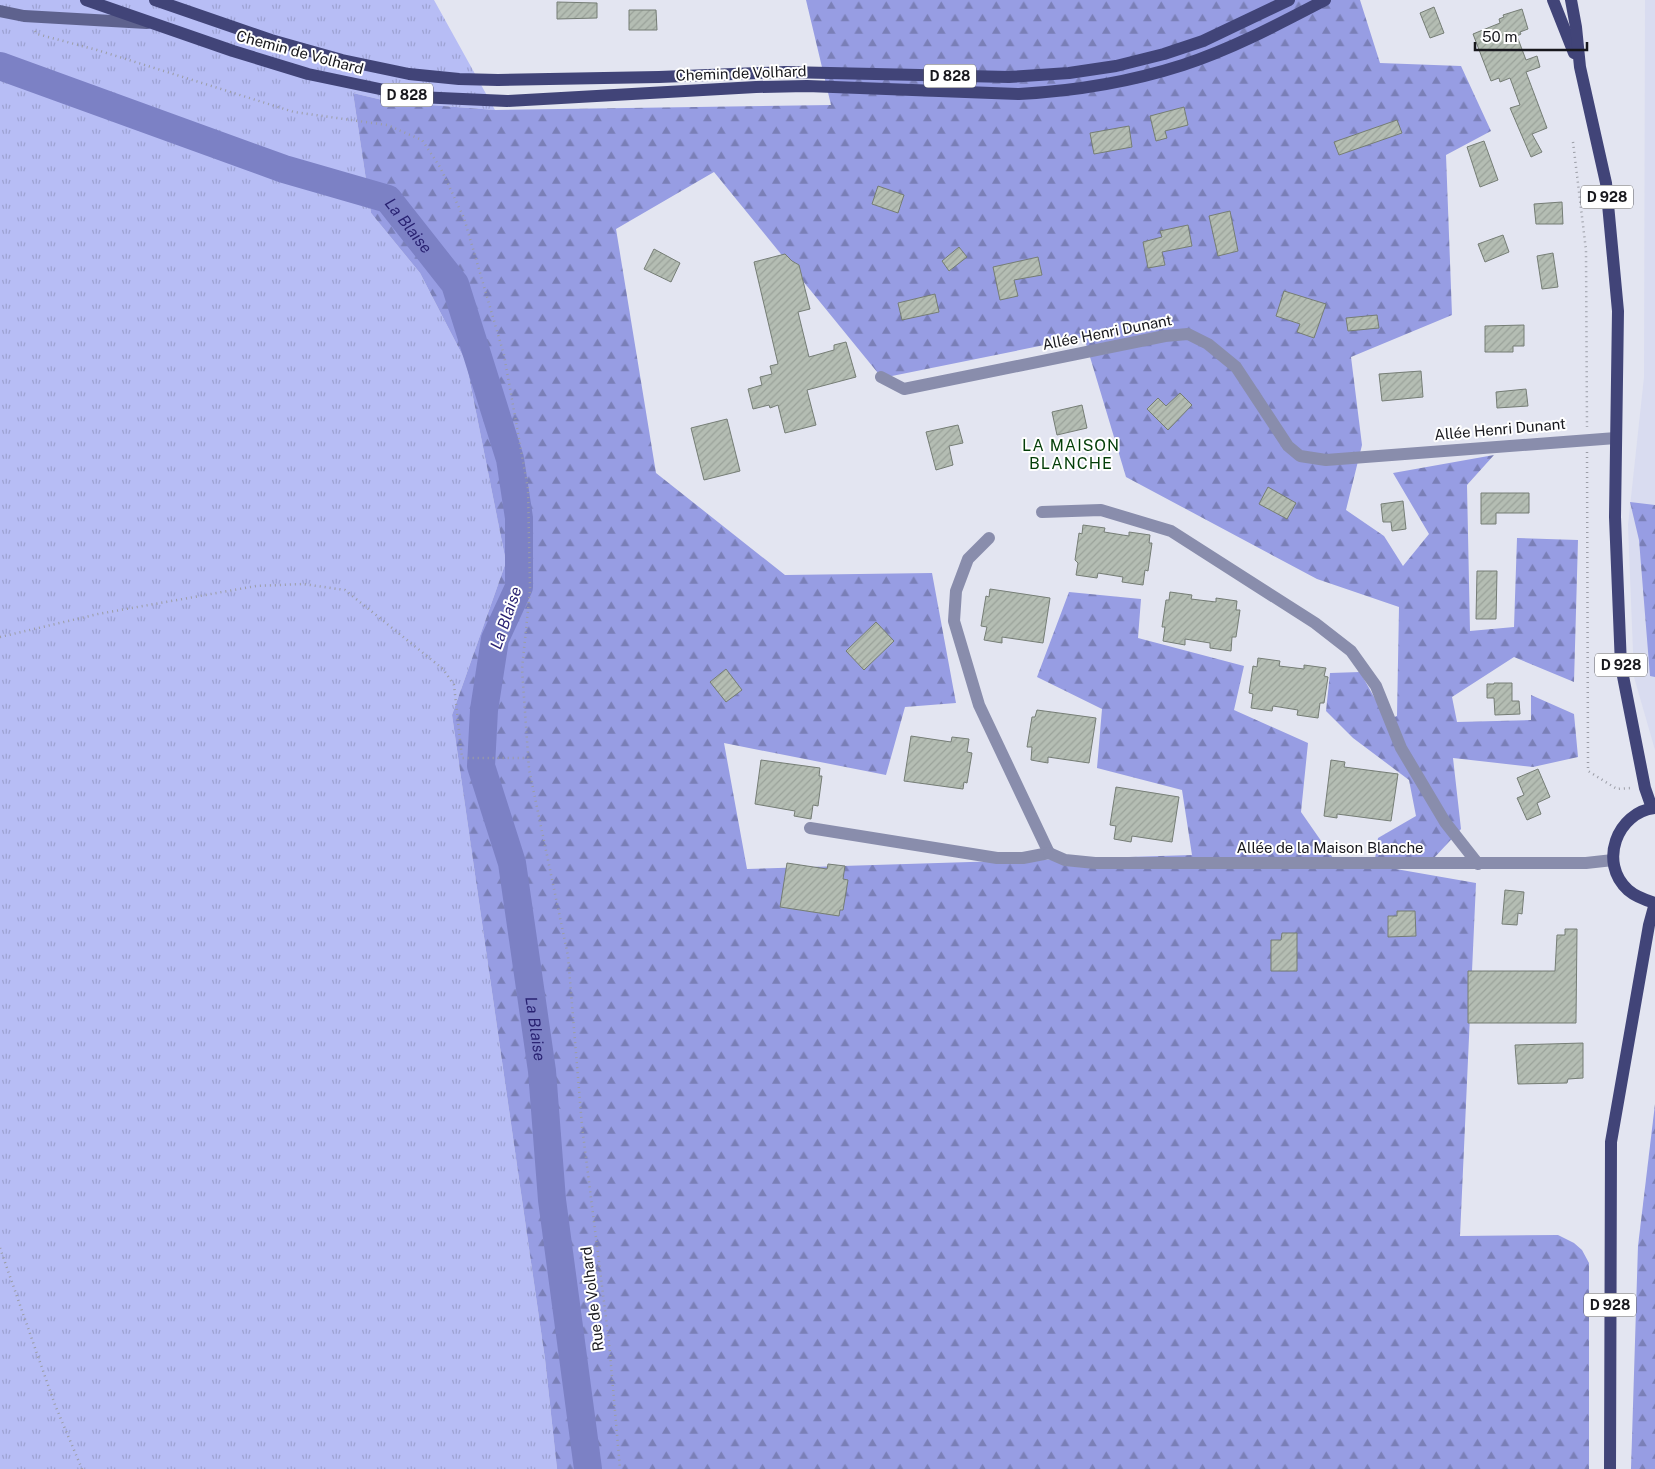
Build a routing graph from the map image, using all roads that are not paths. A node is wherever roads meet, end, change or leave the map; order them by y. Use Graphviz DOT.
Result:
graph roads {
  1 [pos="86,0"];
  2 [pos="155,0"];
  3 [pos="173,0"];
  4 [pos="1289,0"];
  5 [pos="1324,0"];
  6 [pos="1553,0"];
  7 [pos="1571,0"];
  8 [pos="0,11"];
  9 [pos="188,12"];
  10 [pos="151,23"];
  11 [pos="1580,67"];
  12 [pos="881,377"];
  13 [pos="1616,438"];
  14 [pos="1042,512"];
  15 [pos="990,538"];
  16 [pos="1654,808"];
  17 [pos="810,828"];
  18 [pos="1049,853"];
  19 [pos="1613,860"];
  20 [pos="1478,864"];
  21 [pos="1655,903"];
  22 [pos="1610,1469"];
  1 -- 10 [label="main road, D 828"];
  2 -- 9 [label="main road, D 828"];
  3 -- 9 [label="street"];
  4 -- 9 [label="main road, Chemin de Volhard / D 828"];
  5 -- 10 [label="main road, Chemin de Volhard / D 828"];
  6 -- 11 [label="main road, D 928"];
  7 -- 11 [label="main road, D 928"];
  8 -- 10 [label="street"];
  11 -- 13 [label="main road, D 928"];
  12 -- 13 [label="street, Allée Henri Dunant"];
  13 -- 16 [label="main road, D 928"];
  14 -- 20 [label="street"];
  15 -- 18 [label="street"];
  16 -- 19 [label="main road"];
  17 -- 18 [label="street"];
  18 -- 20 [label="street, Allée de la Maison Blanche"];
  19 -- 20 [label="street, Allée de la Maison Blanche"];
  19 -- 21 [label="main road"];
  21 -- 22 [label="main road, D 928"];
}
